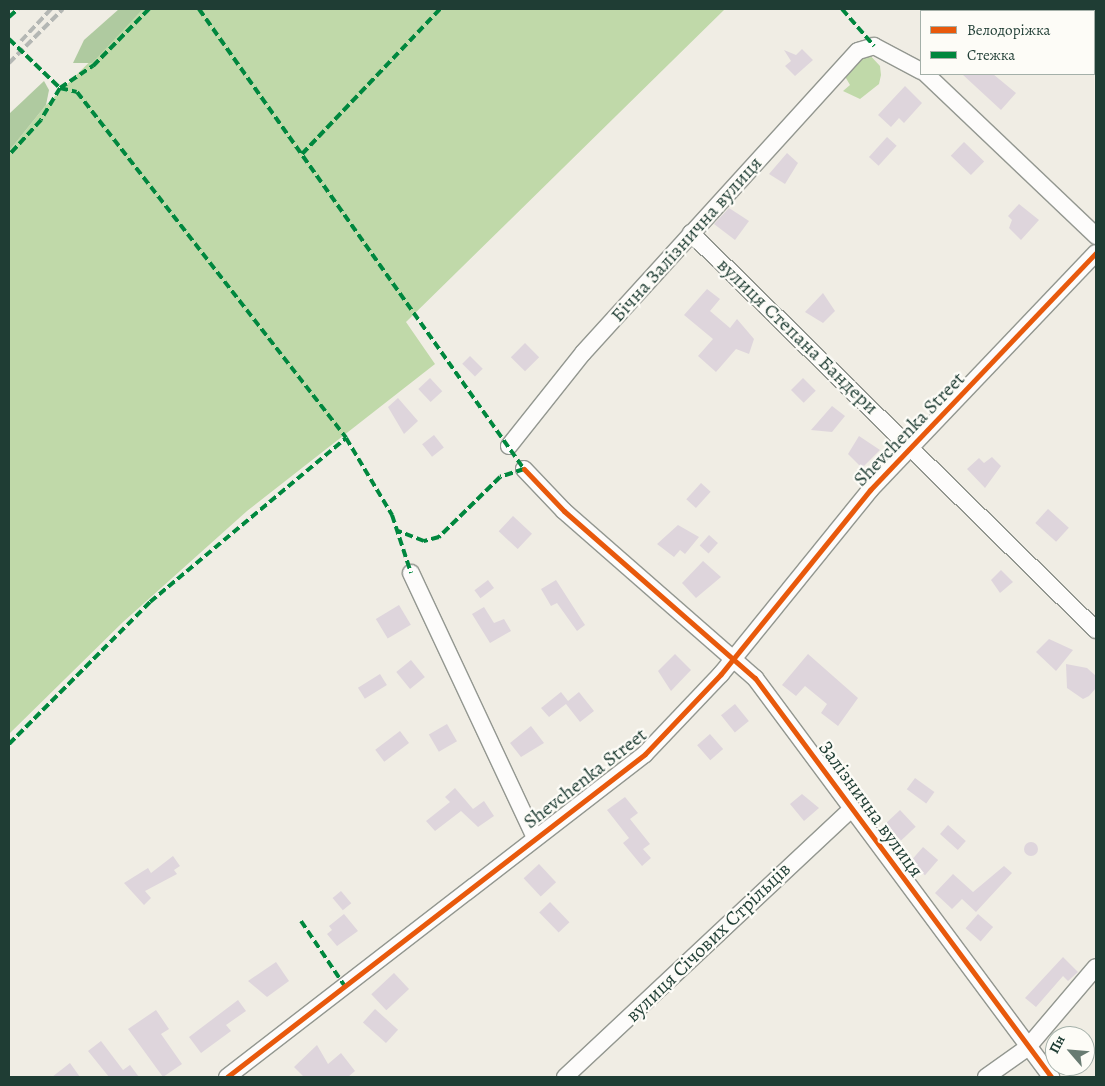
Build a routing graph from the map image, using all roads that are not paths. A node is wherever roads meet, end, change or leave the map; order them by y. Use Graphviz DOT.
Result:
graph roads {
  1 [pos="920,69"];
  2 [pos="927,75"];
  3 [pos="691,233"];
  4 [pos="1096,236"];
  5 [pos="1096,253"];
  6 [pos="509,446"];
  7 [pos="913,449"];
  8 [pos="524,469"];
  9 [pos="411,572"];
  10 [pos="1096,630"];
  11 [pos="732,660"];
  12 [pos="852,808"];
  13 [pos="534,836"];
  14 [pos="1096,967"];
  15 [pos="1027,1048"];
  16 [pos="226,1077"];
  17 [pos="566,1077"];
  18 [pos="986,1077"];
  19 [pos="1051,1077"];
  1 -- 3 [label="street, Бічна Залізнична вулиця"];
  2 -- 4 [label="street"];
  3 -- 6 [label="street, Бічна Залізнична вулиця"];
  3 -- 7 [label="street, вулиця Степана Бандери"];
  5 -- 7 [label="street, Shevchenka Street"];
  7 -- 10 [label="street, вулиця Степана Бандери"];
  7 -- 11 [label="street, Shevchenka Street"];
  8 -- 11 [label="street, Залізнична вулиця"];
  9 -- 13 [label="street"];
  11 -- 12 [label="street, Залізнична вулиця"];
  11 -- 13 [label="street, Shevchenka Street"];
  12 -- 15 [label="street, Залізнична вулиця"];
  12 -- 17 [label="street, вулиця Січових Стрільців"];
  13 -- 16 [label="street, Shevchenka Street"];
  14 -- 15 [label="street"];
  15 -- 18 [label="street"];
  15 -- 19 [label="street, Залізнична вулиця"];
}
